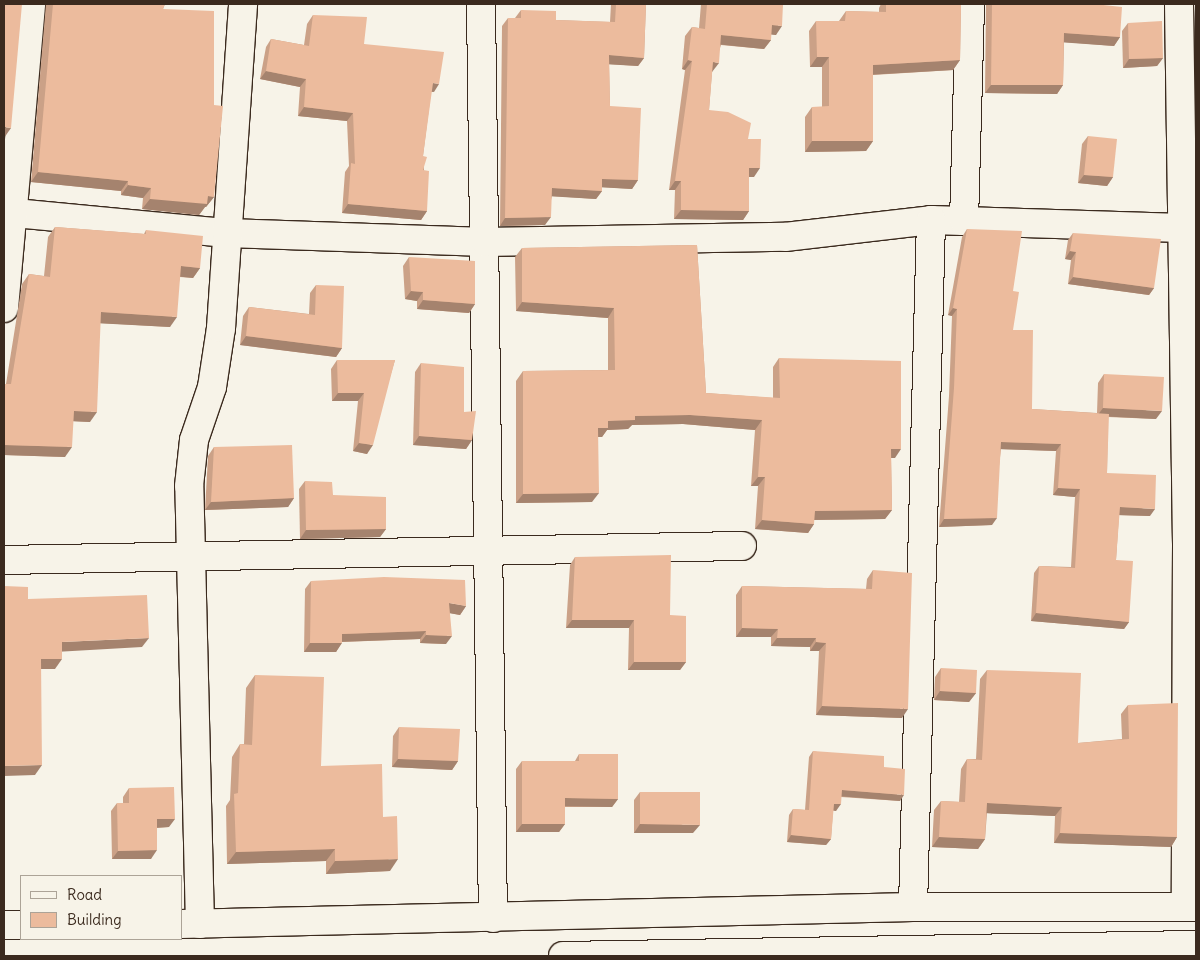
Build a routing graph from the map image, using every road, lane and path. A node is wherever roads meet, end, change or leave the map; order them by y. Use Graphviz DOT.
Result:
graph roads {
  1 [pos="30,4"];
  2 [pos="243,4"];
  3 [pos="481,4"];
  4 [pos="970,4"];
  5 [pos="1179,4"];
  6 [pos="1189,95"];
  7 [pos="8,213"];
  8 [pos="931,220"];
  9 [pos="964,221"];
  10 [pos="1182,228"];
  11 [pos="227,233"];
  12 [pos="486,242"];
  13 [pos="4,308"];
  14 [pos="1191,414"];
  15 [pos="1192,545"];
  16 [pos="742,546"];
  17 [pos="490,550"];
  18 [pos="189,556"];
  19 [pos="4,560"];
  20 [pos="913,907"];
  21 [pos="1191,907"];
  22 [pos="493,918"];
  23 [pos="4,924"];
  24 [pos="20,924"];
  25 [pos="191,924"];
  26 [pos="1196,945"];
  27 [pos="563,956"];
  1 -- 7 [label="main road"];
  2 -- 11 [label="main road"];
  3 -- 12 [label="main road"];
  4 -- 9 [label="main road"];
  5 -- 6 [label="main road"];
  6 -- 10 [label="main road"];
  7 -- 11 [label="main road"];
  7 -- 13 [label="main road"];
  8 -- 9 [label="main road"];
  8 -- 12 [label="main road"];
  8 -- 20 [label="main road"];
  9 -- 10 [label="main road"];
  10 -- 14 [label="main road"];
  11 -- 12 [label="main road"];
  11 -- 18 [label="main road"];
  12 -- 17 [label="main road"];
  14 -- 15 [label="main road"];
  15 -- 21 [label="main road"];
  16 -- 17 [label="main road"];
  17 -- 18 [label="main road"];
  17 -- 22 [label="main road"];
  18 -- 19 [label="main road"];
  18 -- 25 [label="main road"];
  20 -- 21 [label="main road"];
  20 -- 22 [label="main road"];
  22 -- 25 [label="main road"];
  23 -- 24 [label="main road"];
  26 -- 27 [label="main road"];
}
